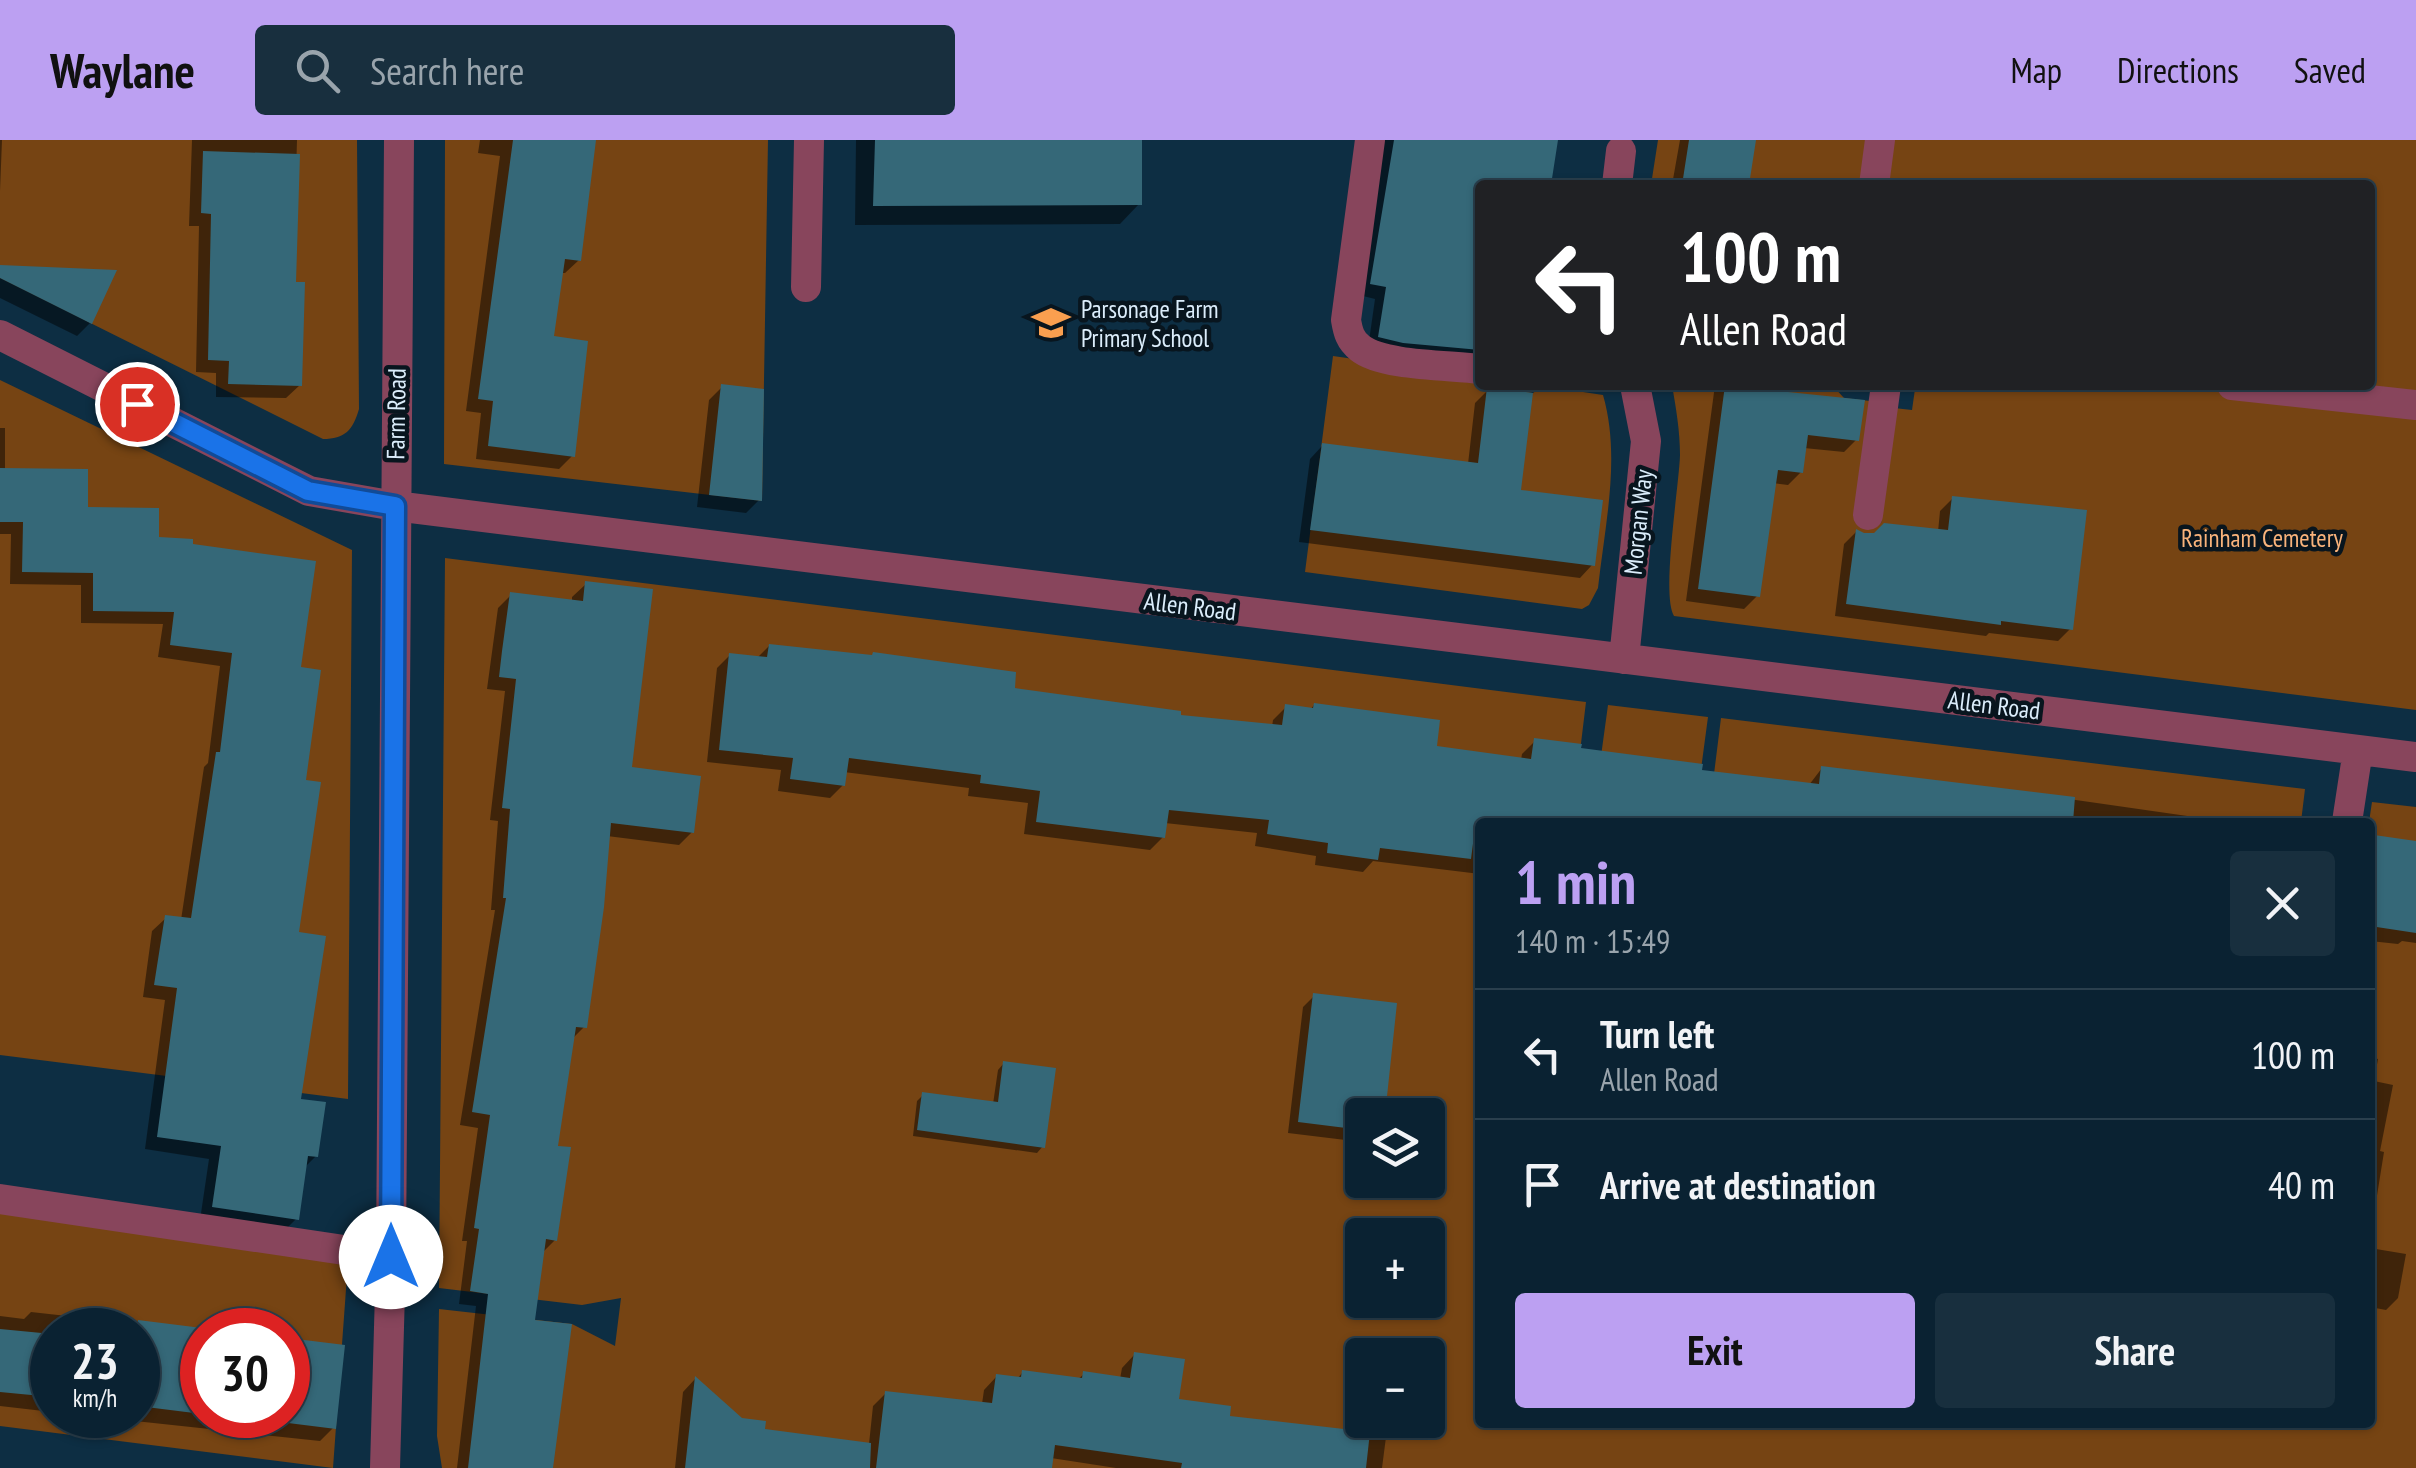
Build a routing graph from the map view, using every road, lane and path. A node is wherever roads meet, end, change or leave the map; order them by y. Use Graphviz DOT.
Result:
graph roads {
  1 [pos="399,140"];
  2 [pos="809,140"];
  3 [pos="1370,140"];
  4 [pos="1880,140"];
  5 [pos="1621,151"];
  6 [pos="1618,180"];
  7 [pos="1875,180"];
  8 [pos="806,287"];
  9 [pos="0,336"];
  10 [pos="1475,368"];
  11 [pos="1631,390"];
  12 [pos="1885,390"];
  13 [pos="2278,390"];
  14 [pos="2416,405"];
  15 [pos="395,506"];
  16 [pos="1868,515"];
  17 [pos="1624,659"];
  18 [pos="2358,750"];
  19 [pos="2416,758"];
  20 [pos="2348,818"];
  21 [pos="0,1198"];
  22 [pos="391,1257"];
  23 [pos="384,1468"];
  1 -- 15 [label="street, Farm Road"];
  2 -- 8 [label="street"];
  3 -- 10 [label="street"];
  4 -- 7 [label="street"];
  5 -- 6 [label="street"];
  9 -- 15 [label="street, Allen Road"];
  11 -- 17 [label="street, Morgan Way"];
  12 -- 16 [label="street"];
  13 -- 14 [label="street"];
  15 -- 17 [label="street, Allen Road"];
  15 -- 22 [label="street, Farm Road"];
  17 -- 18 [label="street, Allen Road"];
  18 -- 19 [label="street, Allen Road"];
  18 -- 20 [label="street"];
  21 -- 22 [label="street"];
  22 -- 23 [label="street, Farm Road"];
}
